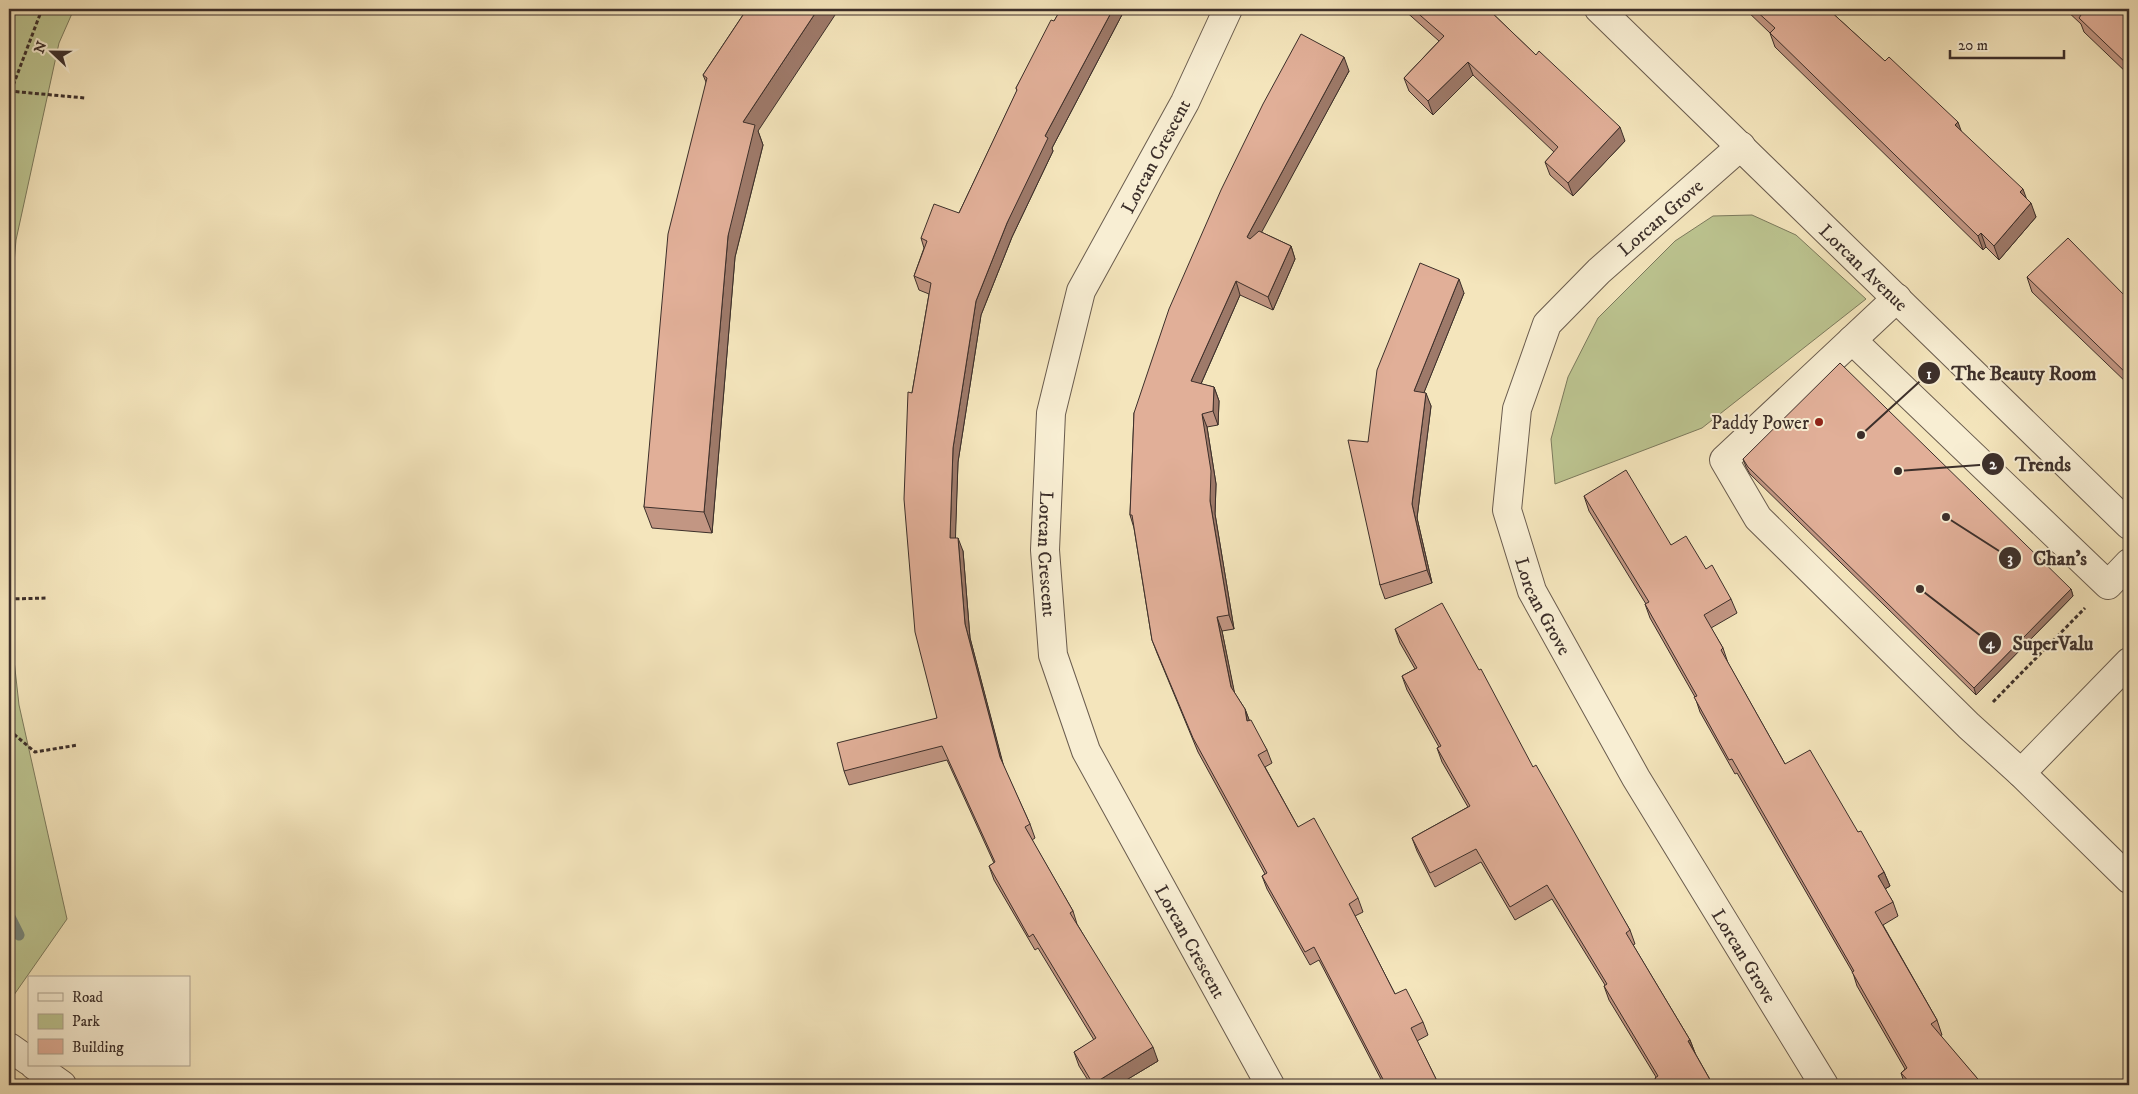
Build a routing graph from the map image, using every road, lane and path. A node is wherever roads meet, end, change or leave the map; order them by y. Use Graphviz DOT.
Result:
graph roads {
  1 [pos="42,9"];
  2 [pos="1228,9"];
  3 [pos="1599,9"];
  4 [pos="10,91"];
  5 [pos="85,98"];
  6 [pos="9,104"];
  7 [pos="1741,146"];
  8 [pos="1897,298"];
  9 [pos="1852,340"];
  10 [pos="2129,525"];
  11 [pos="2129,563"];
  12 [pos="2108,585"];
  13 [pos="47,598"];
  14 [pos="9,599"];
  15 [pos="2129,662"];
  16 [pos="1969,726"];
  17 [pos="9,730"];
  18 [pos="78,745"];
  19 [pos="2021,773"];
  20 [pos="2129,879"];
  21 [pos="9,1048"];
  22 [pos="28,1060"];
  23 [pos="35,1066"];
  24 [pos="62,1085"];
  25 [pos="1270,1085"];
  26 [pos="1824,1085"];
  1 -- 4 [label="path"];
  2 -- 25 [label="street, Lorcan Crescent"];
  3 -- 7 [label="street, Lorcan Avenue"];
  4 -- 5 [label="path"];
  4 -- 6 [label="path"];
  7 -- 8 [label="street, Lorcan Avenue"];
  7 -- 26 [label="street, Lorcan Grove"];
  8 -- 9 [label="street"];
  8 -- 10 [label="street, Lorcan Avenue"];
  9 -- 12 [label="street"];
  9 -- 16 [label="street"];
  11 -- 12 [label="street"];
  12 -- 16 [label="path"];
  13 -- 14 [label="path"];
  15 -- 19 [label="street"];
  16 -- 19 [label="street"];
  17 -- 18 [label="path"];
  19 -- 20 [label="street"];
  21 -- 22 [label="street"];
  23 -- 24 [label="street"];
}
